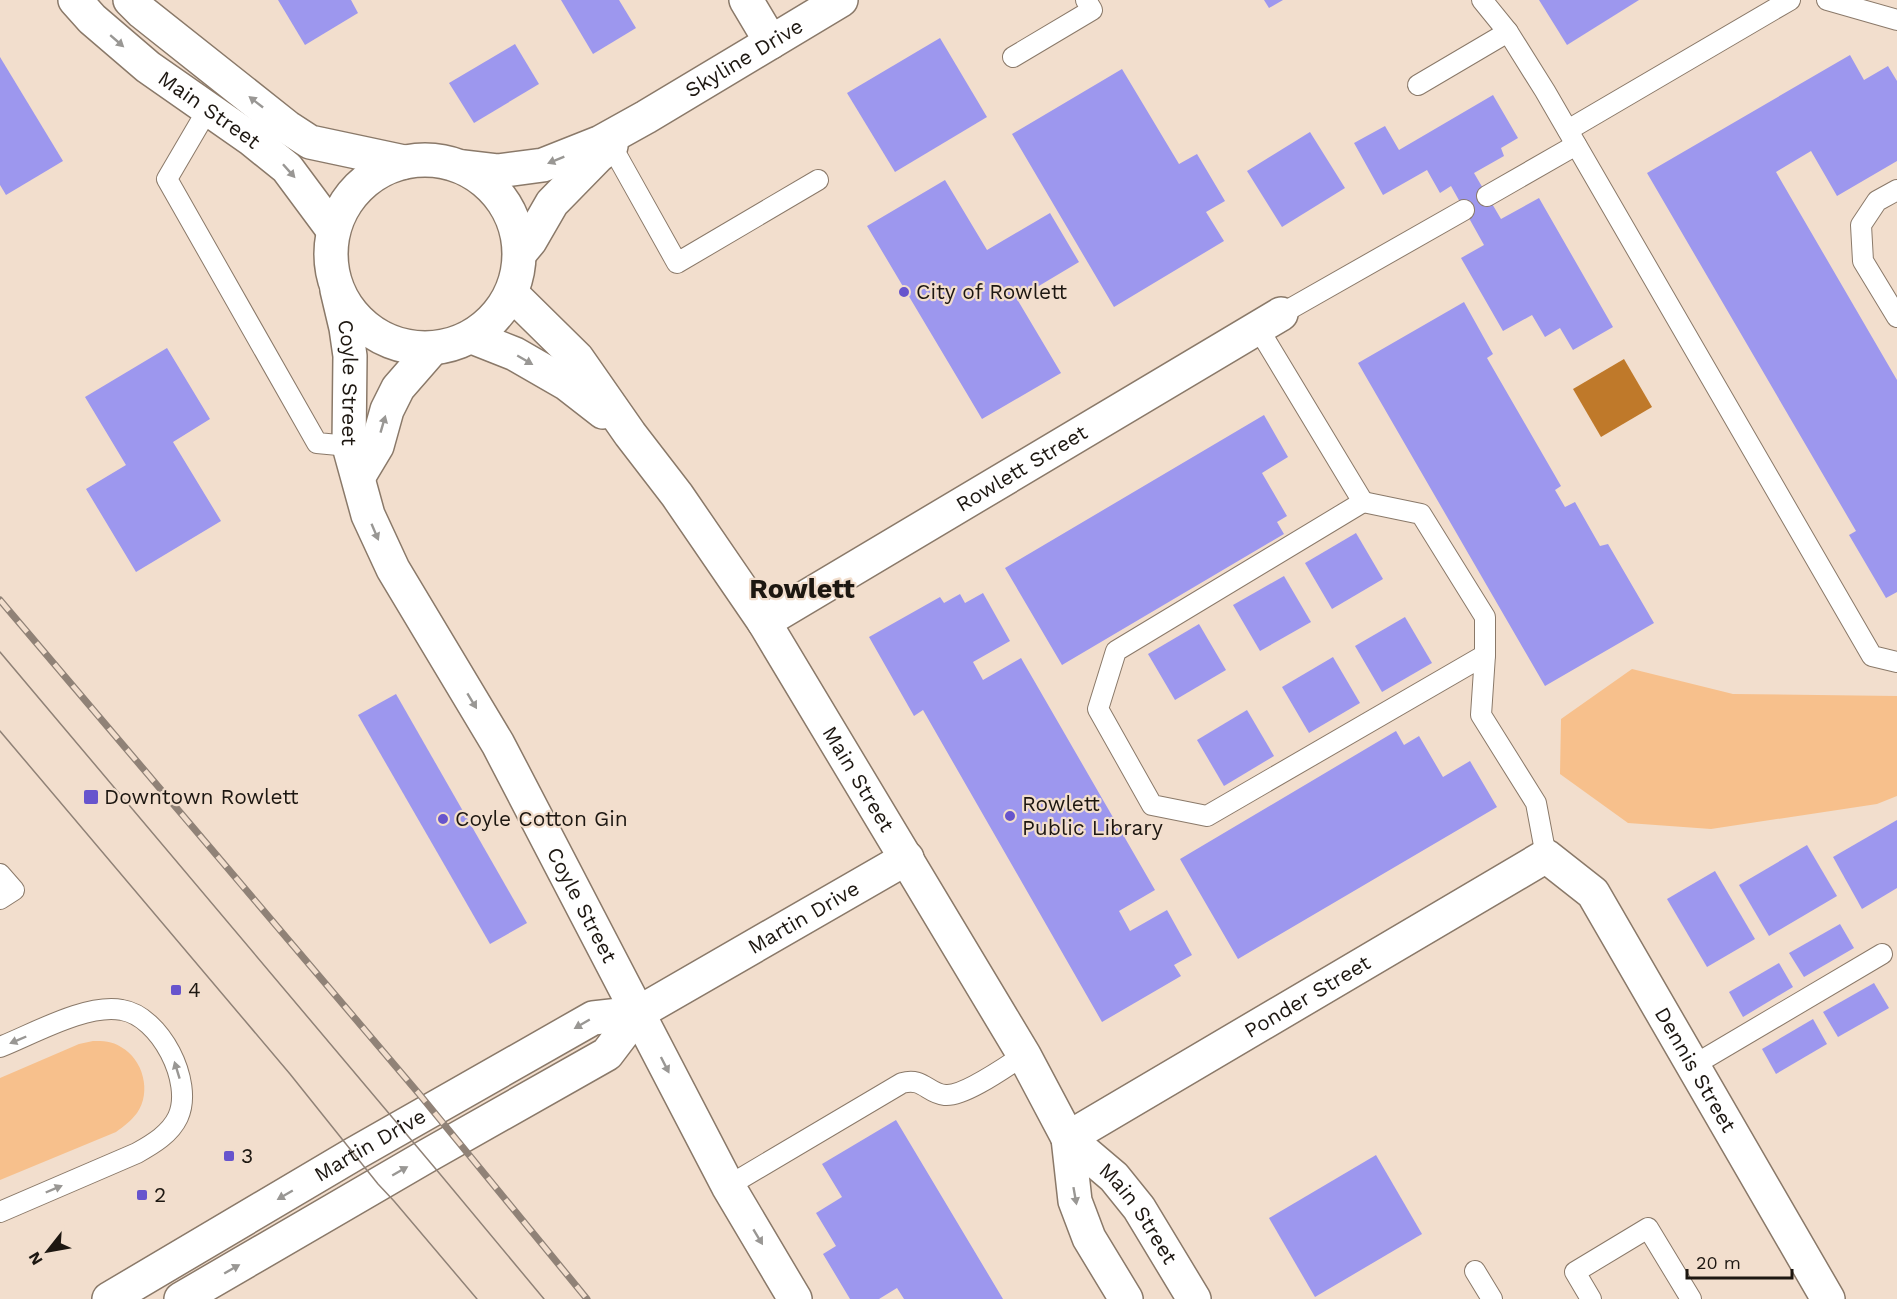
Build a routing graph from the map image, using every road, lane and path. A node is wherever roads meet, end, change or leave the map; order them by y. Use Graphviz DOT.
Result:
graph roads {
  1 [pos="75,0"];
  2 [pos="130,0"];
  3 [pos="746,0"];
  4 [pos="841,0"];
  5 [pos="1086,0"];
  6 [pos="1482,0"];
  7 [pos="1790,0"];
  8 [pos="1827,0"];
  9 [pos="1897,20"];
  10 [pos="1508,32"];
  11 [pos="771,42"];
  12 [pos="1013,57"];
  13 [pos="1418,85"];
  14 [pos="208,109"];
  15 [pos="646,117"];
  16 [pos="1572,137"];
  17 [pos="611,146"];
  18 [pos="404,162"];
  19 [pos="463,167"];
  20 [pos="818,180"];
  21 [pos="1897,190"];
  22 [pos="1487,196"];
  23 [pos="1464,210"];
  24 [pos="333,230"];
  25 [pos="520,253"];
  26 [pos="337,290"];
  27 [pos="512,294"];
  28 [pos="1897,317"];
  29 [pos="1269,321"];
  30 [pos="472,338"];
  31 [pos="432,349"];
  32 [pos="630,434"];
  33 [pos="354,461"];
  34 [pos="1363,502"];
  35 [pos="764,622"];
  36 [pos="1485,655"];
  37 [pos="1897,662"];
  38 [pos="1546,855"];
  39 [pos="907,858"];
  40 [pos="0,874"];
  41 [pos="0,899"];
  42 [pos="1882,954"];
  43 [pos="638,1013"];
  44 [pos="0,1047"];
  45 [pos="1024,1056"];
  46 [pos="1694,1065"];
  47 [pos="1068,1138"];
  48 [pos="728,1186"];
  49 [pos="0,1212"];
  50 [pos="1475,1271"];
  51 [pos="109,1299"];
  52 [pos="181,1299"];
  53 [pos="795,1299"];
  54 [pos="1126,1299"];
  55 [pos="1194,1299"];
  56 [pos="1492,1299"];
  57 [pos="1591,1299"];
  58 [pos="1691,1299"];
  59 [pos="1828,1299"];
  1 -- 14 [label="street, Main Street, one-way"];
  18 -- 2 [label="street, Main Street, one-way"];
  3 -- 11 [label="street"];
  4 -- 11 [label="street, Skyline Drive"];
  5 -- 12 [label="lane"];
  6 -- 10 [label="lane"];
  7 -- 16 [label="lane"];
  8 -- 9 [label="lane"];
  10 -- 13 [label="lane"];
  10 -- 16 [label="lane"];
  11 -- 15 [label="street, Skyline Drive"];
  14 -- 24 [label="street, Main Street, one-way"];
  14 -- 33 [label="lane"];
  15 -- 17 [label="street, Skyline Drive"];
  15 -- 19 [label="street, Skyline Drive, one-way"];
  16 -- 22 [label="lane"];
  16 -- 37 [label="lane"];
  17 -- 20 [label="lane"];
  17 -- 25 [label="street, Skyline Drive"];
  18 -- 19 [label="street, Main Street"];
  18 -- 24 [label="street, Main Street"];
  19 -- 25 [label="street, Main Street"];
  21 -- 28 [label="lane"];
  23 -- 29 [label="lane"];
  24 -- 26 [label="street, Main Street"];
  25 -- 27 [label="street, Main Street"];
  26 -- 31 [label="street, Main Street"];
  26 -- 33 [label="street, Coyle Street"];
  27 -- 30 [label="street, Main Street"];
  27 -- 32 [label="street, Main Street"];
  29 -- 34 [label="lane"];
  29 -- 35 [label="street, Rowlett Street"];
  30 -- 31 [label="street, Main Street"];
  30 -- 32 [label="street, Main Street, one-way"];
  33 -- 31 [label="street, Coyle Street, one-way"];
  32 -- 35 [label="street, Main Street"];
  33 -- 43 [label="street, Coyle Street, one-way"];
  34 -- 36 [label="lane"];
  34 -- 36 [label="lane"];
  35 -- 39 [label="street, Main Street"];
  36 -- 38 [label="lane"];
  38 -- 46 [label="street, Dennis Street"];
  38 -- 47 [label="street, Ponder Street"];
  39 -- 43 [label="street, Martin Drive"];
  39 -- 45 [label="street, Main Street"];
  40 -- 41 [label="lane"];
  42 -- 46 [label="lane"];
  43 -- 48 [label="street, Coyle Street, one-way"];
  43 -- 51 [label="street, Martin Drive, one-way"];
  52 -- 43 [label="street, Martin Drive, one-way"];
  49 -- 44 [label="lane, one-way"];
  45 -- 47 [label="street, Main Street"];
  45 -- 48 [label="lane"];
  46 -- 59 [label="street, Dennis Street"];
  47 -- 54 [label="street, Main Street, one-way"];
  47 -- 55 [label="street, Main Street"];
  48 -- 53 [label="street, Coyle Street, one-way"];
  50 -- 56 [label="lane"];
  57 -- 58 [label="lane"];
}
